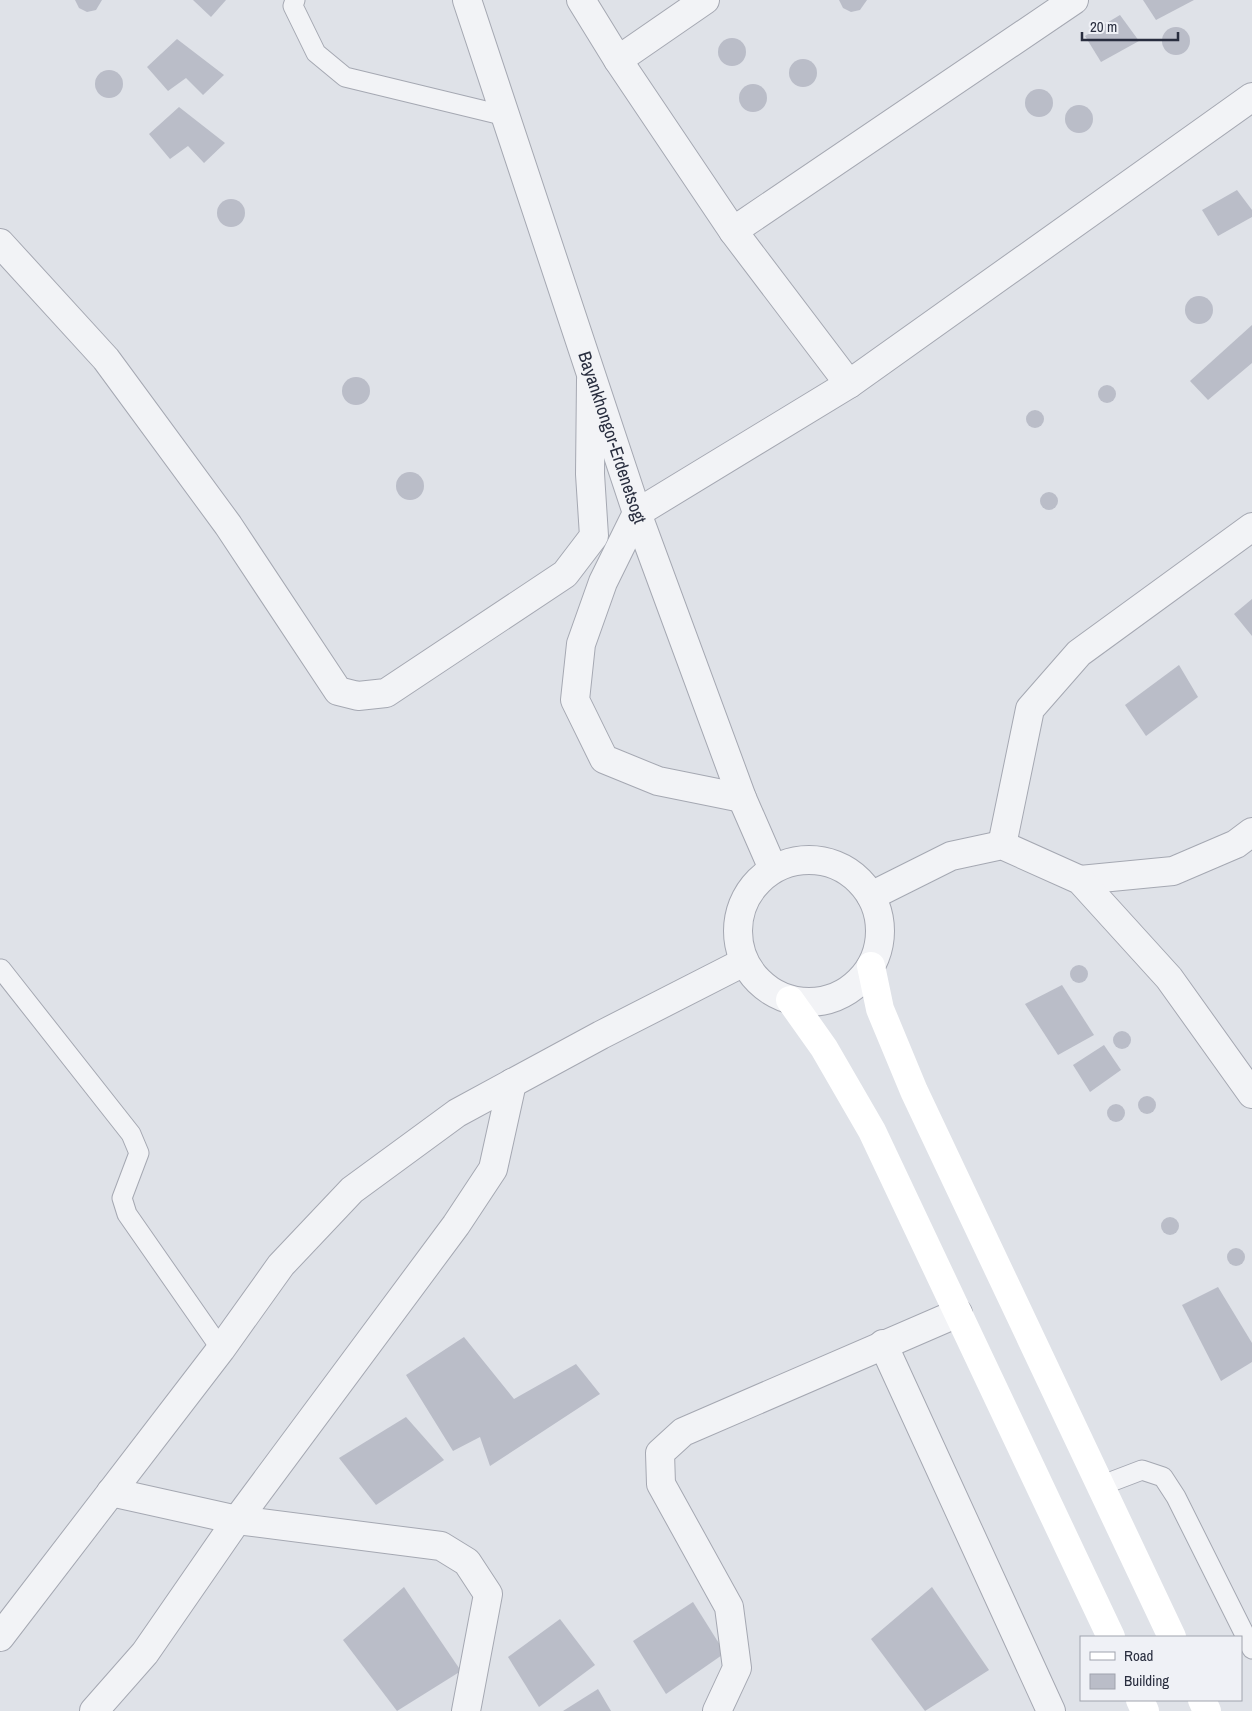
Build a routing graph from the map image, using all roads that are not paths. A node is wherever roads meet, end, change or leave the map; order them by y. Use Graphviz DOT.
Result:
graph roads {
  1 [pos="296,0"];
  2 [pos="467,0"];
  3 [pos="581,0"];
  4 [pos="705,0"];
  5 [pos="1074,0"];
  6 [pos="618,60"];
  7 [pos="1252,97"];
  8 [pos="506,116"];
  9 [pos="733,231"];
  10 [pos="0,243"];
  11 [pos="591,373"];
  12 [pos="849,384"];
  13 [pos="637,514"];
  14 [pos="1252,527"];
  15 [pos="742,798"];
  16 [pos="1252,832"];
  17 [pos="1002,845"];
  18 [pos="773,869"];
  19 [pos="1080,880"];
  20 [pos="871,896"];
  21 [pos="744,962"];
  22 [pos="871,966"];
  23 [pos="1,969"];
  24 [pos="790,1000"];
  25 [pos="512,1083"];
  26 [pos="1252,1094"];
  27 [pos="958,1313"];
  28 [pos="883,1344"];
  29 [pos="221,1349"];
  30 [pos="1100,1486"];
  31 [pos="111,1492"];
  32 [pos="236,1520"];
  33 [pos="1110,1636"];
  34 [pos="1172,1636"];
  35 [pos="0,1637"];
  36 [pos="1252,1649"];
  37 [pos="94,1711"];
  38 [pos="466,1711"];
  39 [pos="717,1711"];
  40 [pos="1051,1711"];
  1 -- 8 [label="lane"];
  2 -- 8 [label="street, Bayankhongor-Erdenetsogt"];
  3 -- 6 [label="street"];
  4 -- 6 [label="street"];
  5 -- 9 [label="street"];
  6 -- 9 [label="street"];
  7 -- 12 [label="street"];
  8 -- 11 [label="street, Bayankhongor-Erdenetsogt"];
  9 -- 12 [label="street"];
  10 -- 11 [label="street"];
  11 -- 13 [label="street, Bayankhongor-Erdenetsogt"];
  12 -- 13 [label="street"];
  13 -- 15 [label="street, Bayankhongor-Erdenetsogt"];
  13 -- 15 [label="street"];
  14 -- 17 [label="street"];
  15 -- 18 [label="street, Bayankhongor-Erdenetsogt"];
  16 -- 19 [label="street"];
  17 -- 19 [label="street"];
  17 -- 20 [label="street"];
  18 -- 20 [label="street"];
  18 -- 21 [label="street"];
  19 -- 26 [label="street"];
  20 -- 22 [label="street"];
  21 -- 24 [label="street"];
  21 -- 25 [label="street"];
  22 -- 24 [label="street"];
  22 -- 30 [label="main road"];
  23 -- 29 [label="lane"];
  24 -- 27 [label="main road"];
  25 -- 29 [label="street"];
  25 -- 32 [label="street"];
  27 -- 28 [label="street"];
  27 -- 33 [label="main road"];
  28 -- 39 [label="street"];
  28 -- 40 [label="street"];
  29 -- 31 [label="street"];
  30 -- 34 [label="main road"];
  30 -- 36 [label="lane"];
  31 -- 32 [label="street"];
  31 -- 35 [label="street"];
  32 -- 37 [label="street"];
  32 -- 38 [label="street"];
}
